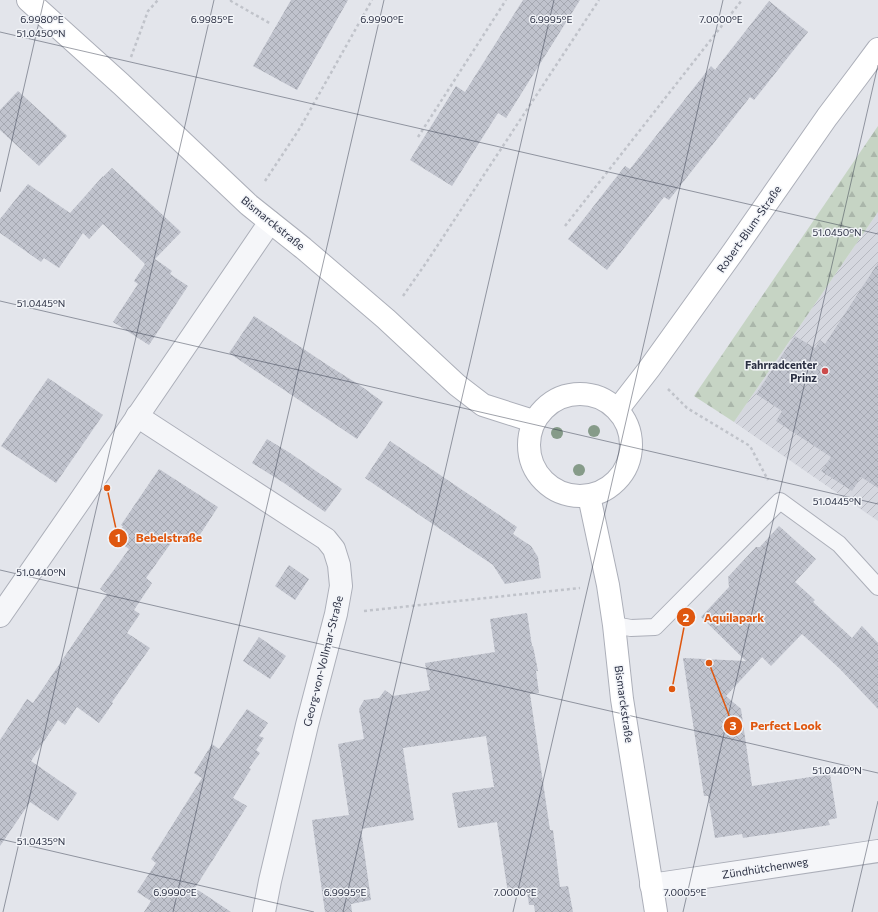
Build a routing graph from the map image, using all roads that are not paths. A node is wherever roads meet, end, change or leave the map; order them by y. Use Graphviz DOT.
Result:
graph roads {
  1 [pos="28,0"];
  2 [pos="878,49"];
  3 [pos="270,222"];
  4 [pos="618,409"];
  5 [pos="137,416"];
  6 [pos="533,421"];
  7 [pos="589,496"];
  8 [pos="878,588"];
  9 [pos="0,616"];
  10 [pos="614,625"];
  11 [pos="878,851"];
  12 [pos="651,885"];
  13 [pos="264,912"];
  14 [pos="656,912"];
  1 -- 3 [label="main road, Bismarckstraße"];
  2 -- 4 [label="main road, Robert-Blum-Straße"];
  3 -- 5 [label="street"];
  3 -- 6 [label="main road, Bismarckstraße"];
  4 -- 6 [label="main road"];
  4 -- 7 [label="main road"];
  5 -- 9 [label="street"];
  5 -- 13 [label="street, Georg-von-Vollmar-Straße"];
  6 -- 7 [label="main road"];
  7 -- 10 [label="main road, Bismarckstraße"];
  8 -- 10 [label="lane"];
  10 -- 12 [label="main road, Bismarckstraße"];
  11 -- 12 [label="street, Zündhütchenweg"];
  12 -- 14 [label="main road, Bismarckstraße"];
}
